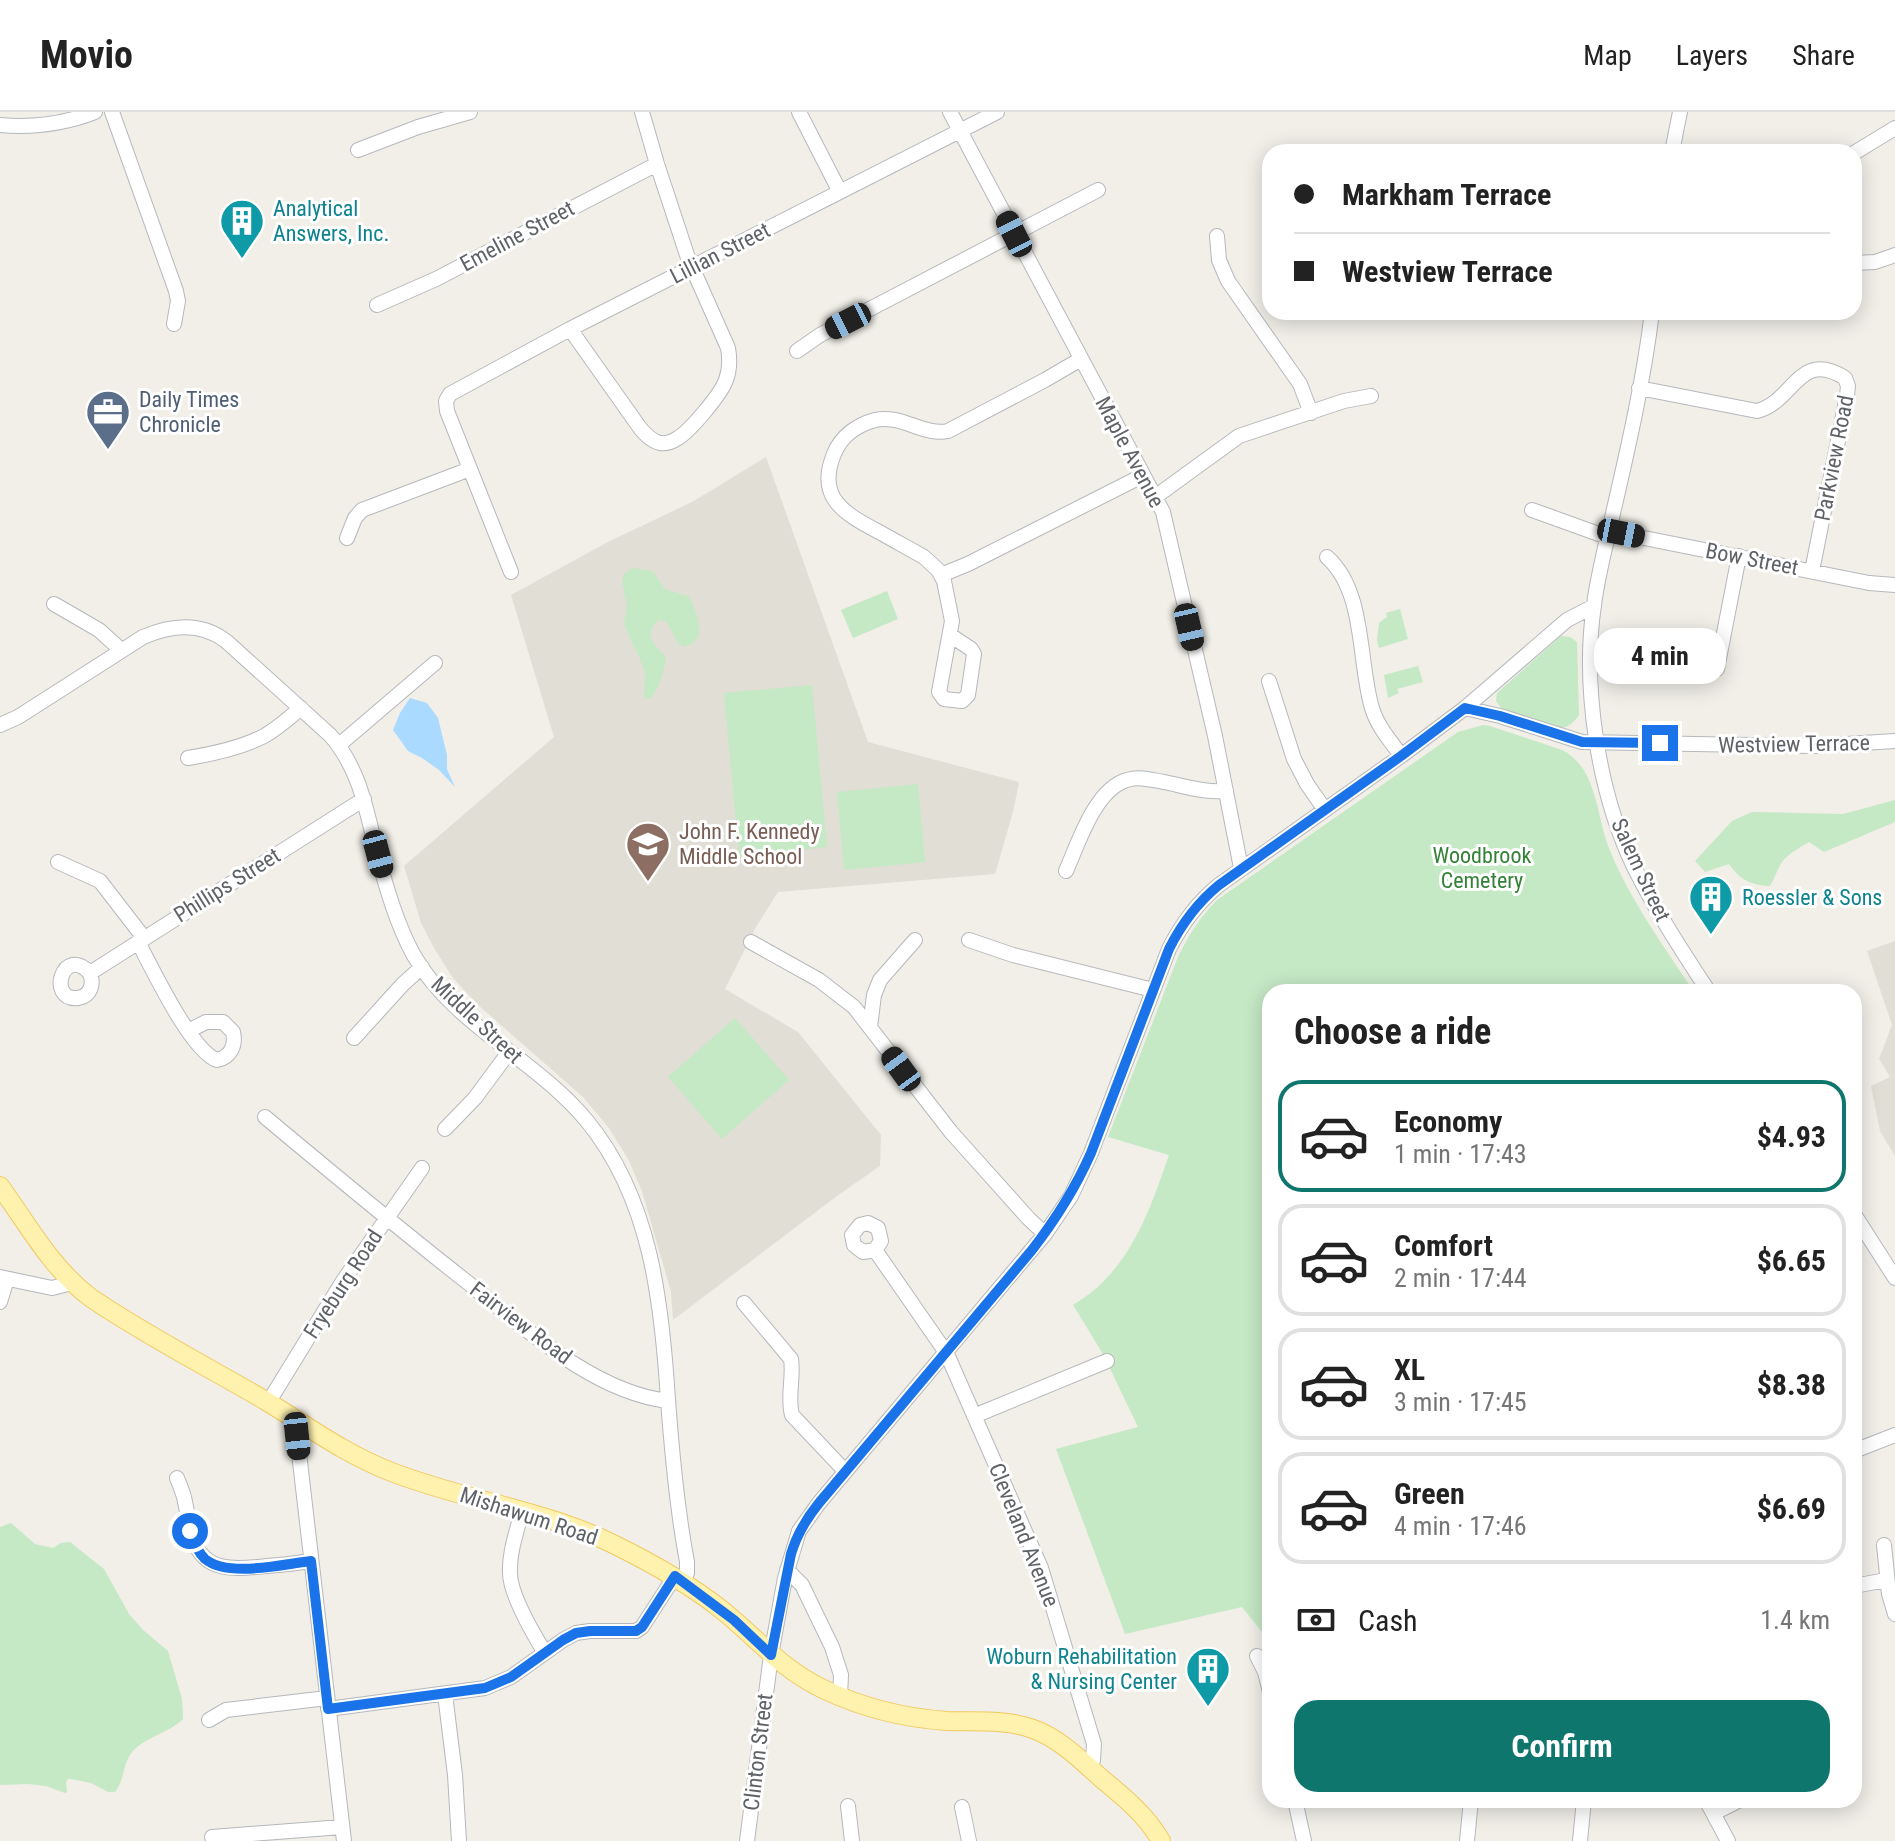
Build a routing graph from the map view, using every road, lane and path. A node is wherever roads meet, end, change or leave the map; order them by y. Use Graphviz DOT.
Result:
graph roads {
  1 [pos="95,112"];
  2 [pos="112,112"];
  3 [pos="470,112"];
  4 [pos="642,112"];
  5 [pos="799,112"];
  6 [pos="950,112"];
  7 [pos="997,112"];
  8 [pos="1680,112"];
  9 [pos="0,125"];
  10 [pos="1895,128"];
  11 [pos="961,131"];
  12 [pos="1674,144"];
  13 [pos="1862,148"];
  14 [pos="358,150"];
  15 [pos="657,164"];
  16 [pos="1098,190"];
  17 [pos="840,192"];
  18 [pos="1014,234"];
  19 [pos="1217,236"];
  20 [pos="1895,255"];
  21 [pos="1862,263"];
  22 [pos="691,268"];
  23 [pos="377,305"];
  24 [pos="1651,320"];
  25 [pos="174,324"];
  26 [pos="570,329"];
  27 [pos="797,351"];
  28 [pos="1081,359"];
  29 [pos="1639,388"];
  30 [pos="1371,396"];
  31 [pos="1311,413"];
  32 [pos="470,469"];
  33 [pos="1142,476"];
  34 [pos="1155,497"];
  35 [pos="1532,510"];
  36 [pos="1608,534"];
  37 [pos="347,538"];
  38 [pos="1739,556"];
  39 [pos="1327,557"];
  40 [pos="1812,571"];
  41 [pos="511,572"];
  42 [pos="941,575"];
  43 [pos="1895,585"];
  44 [pos="54,604"];
  45 [pos="1594,606"];
  46 [pos="950,635"];
  47 [pos="121,650"];
  48 [pos="435,663"];
  49 [pos="1717,669"];
  50 [pos="1269,681"];
  51 [pos="301,708"];
  52 [pos="1465,708"];
  53 [pos="0,725"];
  54 [pos="1895,741"];
  55 [pos="1597,742"];
  56 [pos="339,745"];
  57 [pos="1401,756"];
  58 [pos="188,758"];
  59 [pos="1226,791"];
  60 [pos="364,799"];
  61 [pos="1325,810"];
  62 [pos="58,862"];
  63 [pos="1241,868"];
  64 [pos="1066,871"];
  65 [pos="141,940"];
  66 [pos="915,940"];
  67 [pos="969,940"];
  68 [pos="751,942"];
  69 [pos="422,967"];
  70 [pos="90,973"];
  71 [pos="1704,984"];
  72 [pos="1153,990"];
  73 [pos="870,1027"];
  74 [pos="188,1031"];
  75 [pos="354,1038"];
  76 [pos="509,1052"];
  77 [pos="265,1117"];
  78 [pos="445,1129"];
  79 [pos="422,1168"];
  80 [pos="0,1186"];
  81 [pos="386,1218"];
  82 [pos="1862,1226"];
  83 [pos="1045,1234"];
  84 [pos="875,1250"];
  85 [pos="4,1278"];
  86 [pos="1895,1278"];
  87 [pos="72,1283"];
  88 [pos="0,1302"];
  89 [pos="744,1303"];
  90 [pos="947,1353"];
  91 [pos="1107,1361"];
  92 [pos="668,1401"];
  93 [pos="268,1403"];
  94 [pos="974,1416"];
  95 [pos="302,1423"];
  96 [pos="1895,1435"];
  97 [pos="1862,1448"];
  98 [pos="845,1471"];
  99 [pos="177,1478"];
  100 [pos="522,1511"];
  101 [pos="1884,1545"];
  102 [pos="311,1561"];
  103 [pos="787,1570"];
  104 [pos="679,1579"];
  105 [pos="1886,1580"];
  106 [pos="1862,1584"];
  107 [pos="1895,1614"];
  108 [pos="545,1653"];
  109 [pos="771,1655"];
  110 [pos="1257,1656"];
  111 [pos="1262,1666"];
  112 [pos="445,1694"];
  113 [pos="840,1696"];
  114 [pos="328,1704"];
  115 [pos="209,1720"];
  116 [pos="1090,1769"];
  117 [pos="848,1806"];
  118 [pos="962,1807"];
  119 [pos="1297,1808"];
  120 [pos="1470,1808"];
  121 [pos="1583,1808"];
  122 [pos="1711,1808"];
  123 [pos="343,1834"];
  124 [pos="212,1837"];
  125 [pos="459,1841"];
  126 [pos="747,1841"];
  127 [pos="852,1841"];
  128 [pos="969,1841"];
  129 [pos="1161,1841"];
  130 [pos="1304,1841"];
  131 [pos="1467,1841"];
  132 [pos="1580,1841"];
  133 [pos="1728,1841"];
  1 -- 9 [label="street"];
  2 -- 25 [label="street"];
  3 -- 14 [label="street"];
  4 -- 15 [label="street"];
  5 -- 17 [label="street"];
  6 -- 11 [label="street, Maple Avenue"];
  7 -- 11 [label="street, Lillian Street"];
  8 -- 12 [label="street"];
  10 -- 13 [label="street"];
  11 -- 17 [label="street, Lillian Street"];
  11 -- 18 [label="street, Maple Avenue"];
  15 -- 22 [label="street"];
  15 -- 23 [label="street, Emeline Street"];
  16 -- 18 [label="street"];
  17 -- 22 [label="street, Lillian Street"];
  18 -- 27 [label="street"];
  18 -- 28 [label="street, Maple Avenue"];
  19 -- 31 [label="street"];
  20 -- 21 [label="street"];
  22 -- 26 [label="street, Lillian Street"];
  22 -- 26 [label="street"];
  24 -- 29 [label="street, Salem Street"];
  26 -- 32 [label="street, Lillian Street"];
  28 -- 33 [label="street, Maple Avenue"];
  28 -- 42 [label="street"];
  29 -- 36 [label="street, Salem Street"];
  29 -- 40 [label="street, Parkview Road"];
  30 -- 31 [label="street"];
  31 -- 34 [label="street"];
  32 -- 37 [label="street"];
  32 -- 41 [label="street"];
  33 -- 34 [label="street, Maple Avenue"];
  33 -- 42 [label="street"];
  34 -- 59 [label="street, Maple Avenue"];
  35 -- 36 [label="street, Bow Street"];
  36 -- 38 [label="street, Bow Street"];
  36 -- 45 [label="street, Salem Street"];
  38 -- 40 [label="street, Bow Street"];
  38 -- 49 [label="street"];
  39 -- 57 [label="street"];
  40 -- 43 [label="street, Bow Street"];
  42 -- 46 [label="street"];
  44 -- 47 [label="street"];
  45 -- 52 [label="street, Clinton Street"];
  45 -- 55 [label="street, Salem Street"];
  47 -- 51 [label="street, Middle Street"];
  47 -- 53 [label="street, Middle Street"];
  48 -- 56 [label="street"];
  50 -- 61 [label="street"];
  51 -- 56 [label="street, Middle Street"];
  51 -- 58 [label="street"];
  52 -- 55 [label="street, Westview Terrace"];
  52 -- 57 [label="street, Clinton Street"];
  54 -- 55 [label="street, Westview Terrace"];
  55 -- 71 [label="street, Salem Street"];
  56 -- 60 [label="street, Middle Street"];
  57 -- 61 [label="street, Clinton Street"];
  59 -- 63 [label="street, Maple Avenue"];
  59 -- 64 [label="street"];
  60 -- 65 [label="street, Phillips Street"];
  60 -- 69 [label="street, Middle Street"];
  61 -- 63 [label="street, Clinton Street"];
  62 -- 65 [label="street"];
  63 -- 72 [label="street, Clinton Street"];
  65 -- 70 [label="street, Phillips Street"];
  65 -- 74 [label="street"];
  66 -- 73 [label="street"];
  67 -- 72 [label="street"];
  68 -- 73 [label="street"];
  69 -- 75 [label="street"];
  69 -- 76 [label="street, Middle Street"];
  72 -- 83 [label="street, Clinton Street"];
  73 -- 83 [label="street"];
  76 -- 78 [label="street"];
  76 -- 92 [label="street, Middle Street"];
  77 -- 81 [label="street, Fairview Road"];
  79 -- 81 [label="street, Fryeburg Road"];
  80 -- 87 [label="main road, Mishawum Road"];
  81 -- 92 [label="street, Fairview Road"];
  81 -- 93 [label="street, Fryeburg Road"];
  82 -- 86 [label="street"];
  83 -- 90 [label="street, Clinton Street"];
  84 -- 90 [label="street, Cleveland Avenue"];
  85 -- 87 [label="street"];
  85 -- 88 [label="street"];
  87 -- 93 [label="main road, Mishawum Road"];
  89 -- 98 [label="street"];
  90 -- 94 [label="street, Cleveland Avenue"];
  90 -- 98 [label="street, Clinton Street"];
  91 -- 94 [label="street"];
  92 -- 104 [label="street, Middle Street"];
  93 -- 95 [label="main road, Mishawum Road"];
  94 -- 116 [label="street, Cleveland Avenue"];
  95 -- 100 [label="main road, Mishawum Road"];
  95 -- 102 [label="street"];
  96 -- 97 [label="street"];
  98 -- 103 [label="street, Clinton Street"];
  99 -- 102 [label="street"];
  100 -- 104 [label="main road, Mishawum Road"];
  100 -- 108 [label="street"];
  101 -- 105 [label="street"];
  102 -- 114 [label="street"];
  103 -- 109 [label="street, Clinton Street"];
  103 -- 113 [label="street"];
  104 -- 108 [label="street"];
  104 -- 109 [label="main road, Mishawum Road"];
  105 -- 106 [label="street"];
  105 -- 107 [label="street"];
  108 -- 112 [label="street"];
  109 -- 113 [label="main road, Mishawum Road"];
  109 -- 126 [label="street, Clinton Street"];
  110 -- 111 [label="street"];
  112 -- 114 [label="street"];
  112 -- 125 [label="street"];
  113 -- 116 [label="main road, Mishawum Road"];
  114 -- 115 [label="street"];
  114 -- 123 [label="street"];
  116 -- 129 [label="main road, Mishawum Road"];
  117 -- 127 [label="street"];
  118 -- 128 [label="street"];
  119 -- 130 [label="street"];
  120 -- 131 [label="street"];
  121 -- 132 [label="street"];
  122 -- 133 [label="street"];
  123 -- 124 [label="street"];
}
